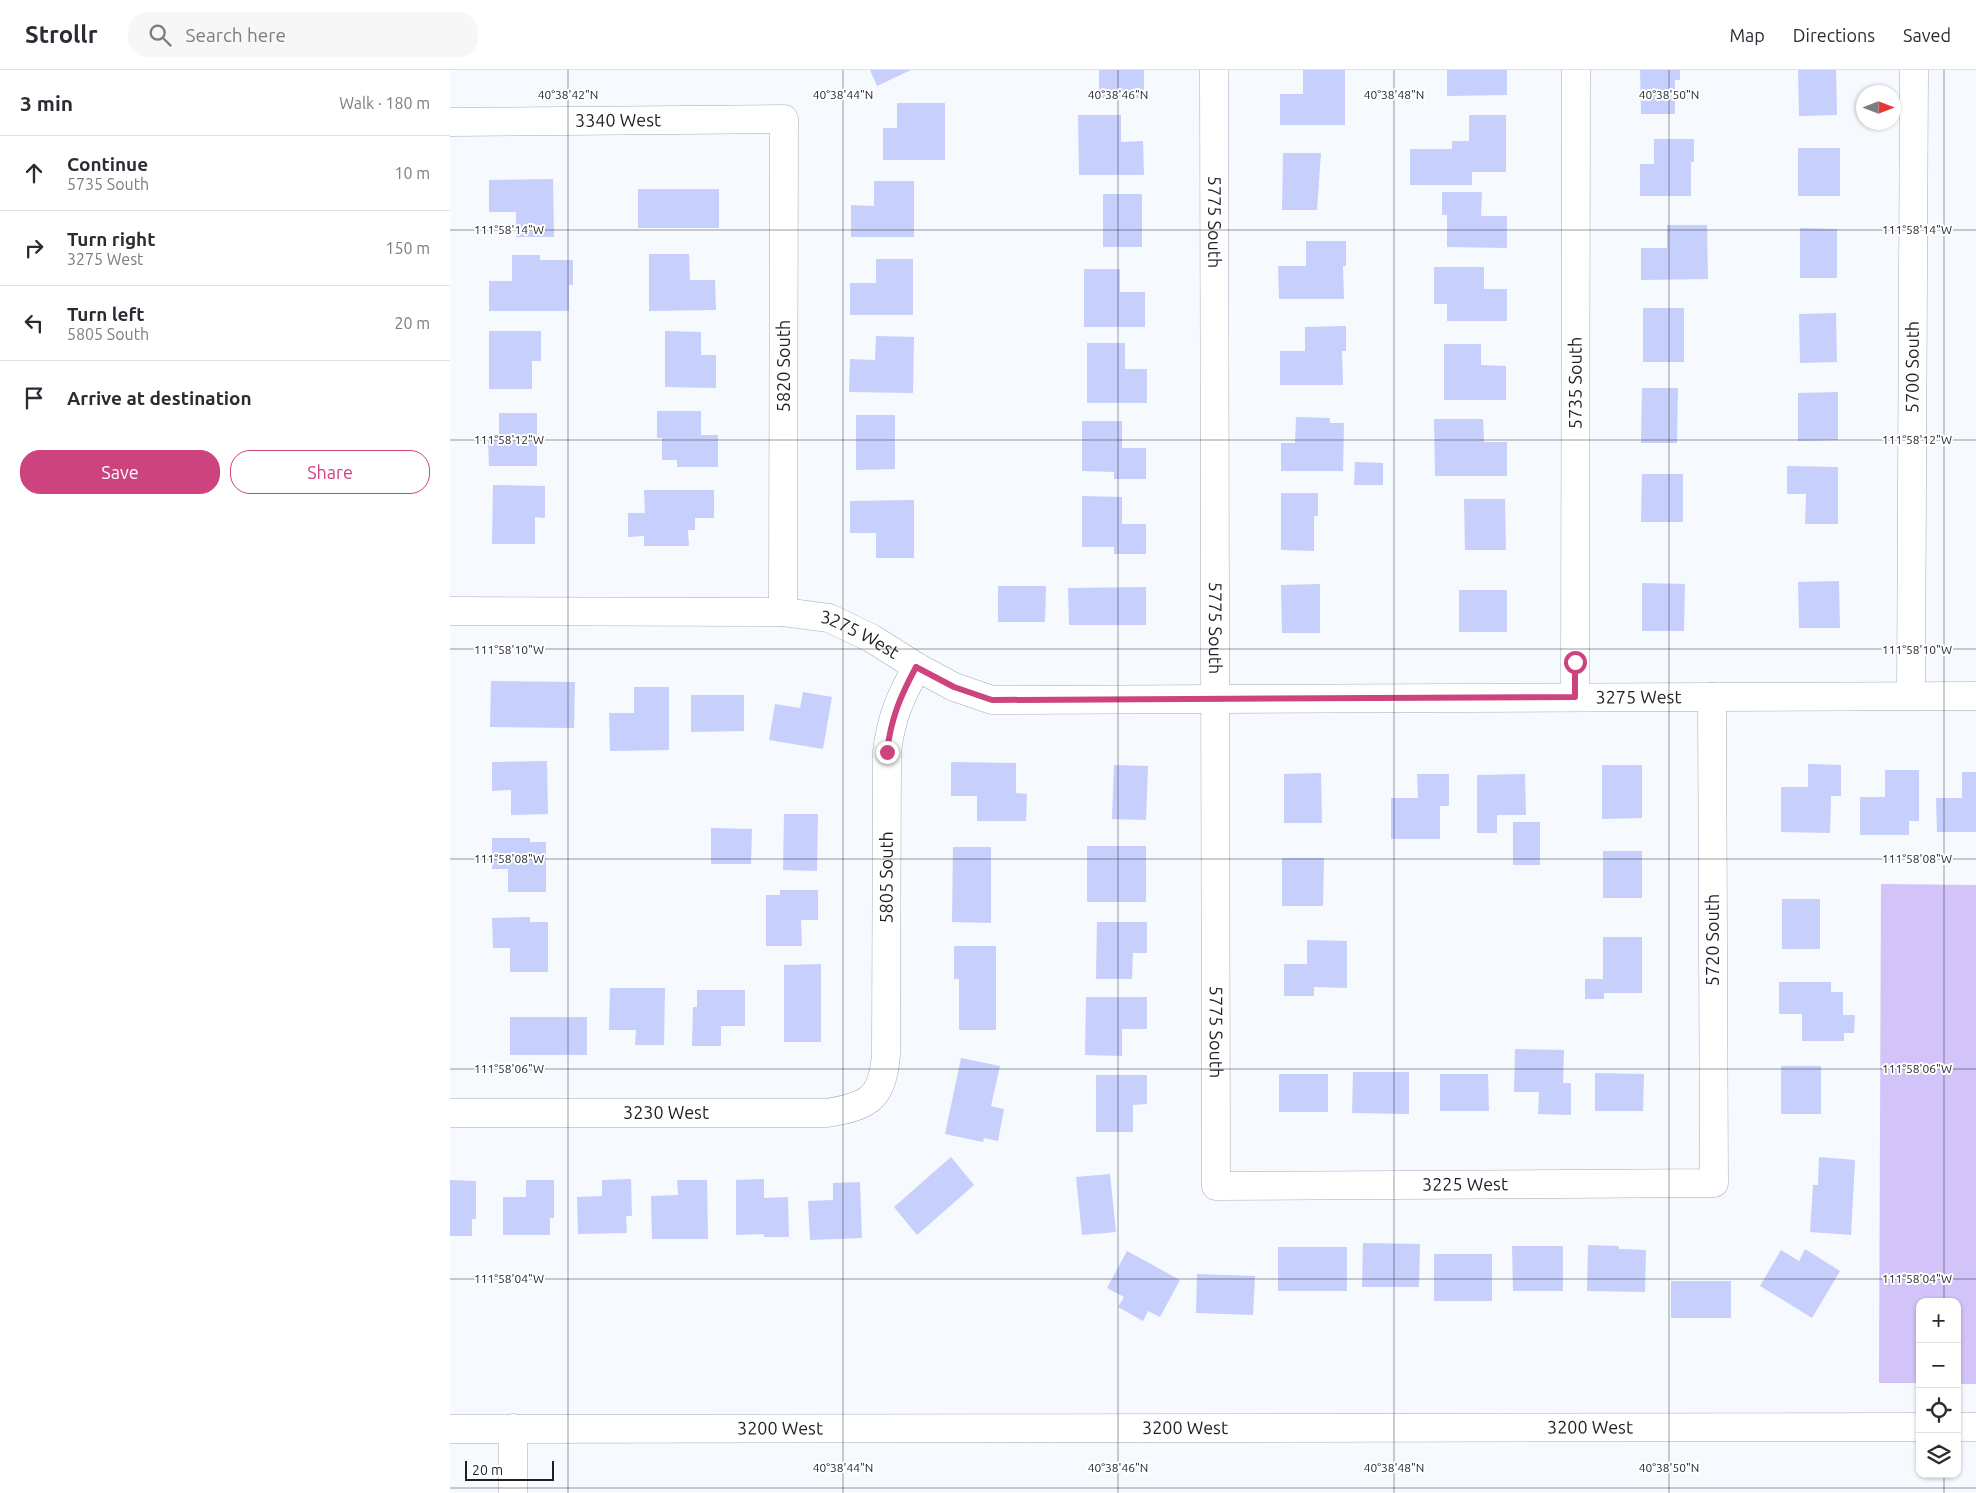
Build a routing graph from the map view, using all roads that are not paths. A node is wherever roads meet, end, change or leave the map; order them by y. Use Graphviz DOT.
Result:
graph roads {
  1 [pos="1214,70"];
  2 [pos="1576,70"];
  3 [pos="1914,70"];
  4 [pos="784,119"];
  5 [pos="450,122"];
  6 [pos="450,612"];
  7 [pos="783,612"];
  8 [pos="916,667"];
  9 [pos="1911,695"];
  10 [pos="1976,696"];
  11 [pos="1575,697"];
  12 [pos="1712,697"];
  13 [pos="1215,700"];
  14 [pos="878,1092"];
  15 [pos="450,1113"];
  16 [pos="1714,1183"];
  17 [pos="1216,1186"];
  18 [pos="1916,1427"];
  19 [pos="1961,1427"];
  20 [pos="1976,1427"];
  21 [pos="450,1428"];
  22 [pos="513,1428"];
  23 [pos="513,1493"];
  1 -- 13 [label="street, 5775 South"];
  2 -- 11 [label="street, 5735 South"];
  3 -- 9 [label="street, 5700 South"];
  4 -- 5 [label="street, 3340 West"];
  4 -- 7 [label="street, 5820 South"];
  6 -- 7 [label="street, 3275 West"];
  7 -- 8 [label="street, 3275 West"];
  8 -- 13 [label="street, 3275 West"];
  8 -- 14 [label="street, 5805 South"];
  9 -- 10 [label="street, 3275 West"];
  9 -- 12 [label="street, 3275 West"];
  11 -- 12 [label="street, 3275 West"];
  11 -- 13 [label="street, 3275 West"];
  12 -- 16 [label="street, 5720 South"];
  13 -- 17 [label="street, 5775 South"];
  14 -- 15 [label="street, 3230 West"];
  16 -- 17 [label="street, 3225 West"];
  18 -- 22 [label="street, 3200 West"];
  19 -- 20 [label="street"];
  21 -- 22 [label="street, 3200 West"];
  22 -- 23 [label="street"];
}
